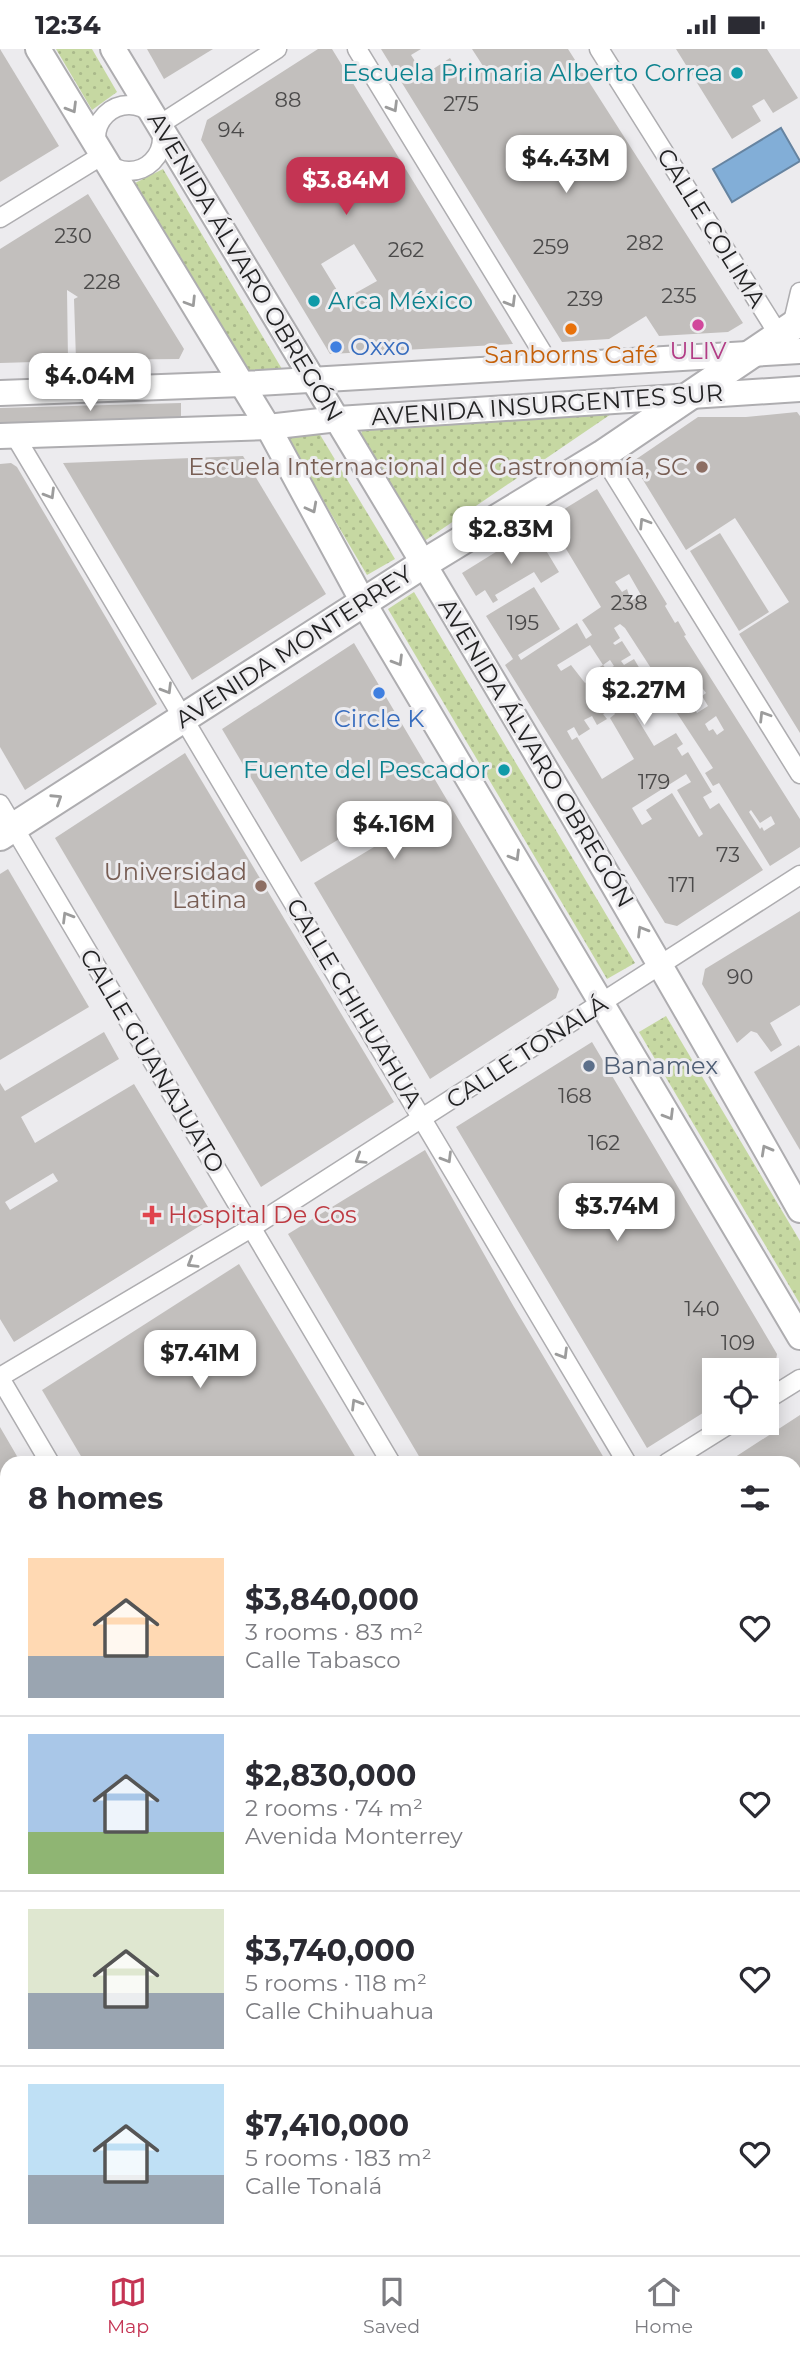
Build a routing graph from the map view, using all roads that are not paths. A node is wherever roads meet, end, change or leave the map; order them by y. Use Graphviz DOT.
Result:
graph roads {
  1 [pos="38,49"];
  2 [pos="113,49"];
  3 [pos="277,49"];
  4 [pos="357,49"];
  5 [pos="600,49"];
  6 [pos="159,125"];
  7 [pos="101,156"];
  8 [pos="0,218"];
  9 [pos="800,292"];
  10 [pos="793,334"];
  11 [pos="751,353"];
  12 [pos="550,365"];
  13 [pos="313,379"];
  14 [pos="242,384"];
  15 [pos="800,389"];
  16 [pos="0,393"];
  17 [pos="691,395"];
  18 [pos="338,419"];
  19 [pos="268,427"];
  20 [pos="7,436"];
  21 [pos="602,456"];
  22 [pos="423,564"];
  23 [pos="363,602"];
  24 [pos="185,718"];
  25 [pos="800,774"];
  26 [pos="5,822"];
  27 [pos="800,875"];
  28 [pos="663,966"];
  29 [pos="603,1003"];
  30 [pos="424,1119"];
  31 [pos="800,1210"];
  32 [pos="251,1228"];
  33 [pos="800,1336"];
  34 [pos="0,1378"];
  35 [pos="800,1378"];
  36 [pos="779,1392"];
  37 [pos="712,1435"];
  38 [pos="46,1456"];
  39 [pos="387,1456"];
  40 [pos="623,1456"];
  41 [pos="678,1456"];
  1 -- 7 [label="main road, one-way"];
  2 -- 6 [label="main road, AVENIDA ÁLVARO OBREGÓN"];
  3 -- 6 [label="street"];
  4 -- 12 [label="street, one-way"];
  5 -- 10 [label="street, CALLE COLIMA"];
  6 -- 7 [label="street"];
  6 -- 7 [label="street"];
  6 -- 13 [label="main road, AVENIDA ÁLVARO OBREGÓN"];
  7 -- 8 [label="street"];
  7 -- 14 [label="main road, one-way"];
  9 -- 10 [label="street"];
  10 -- 11 [label="main road, AVENIDA MONTERREY"];
  11 -- 12 [label="main road, AVENIDA INSURGENTES SUR"];
  11 -- 17 [label="main road, AVENIDA MONTERREY"];
  12 -- 13 [label="main road, AVENIDA INSURGENTES SUR"];
  13 -- 14 [label="main road, AVENIDA INSURGENTES SUR"];
  13 -- 18 [label="main road, AVENIDA ÁLVARO OBREGÓN"];
  14 -- 16 [label="main road, AVENIDA INSURGENTES SUR"];
  14 -- 19 [label="main road"];
  15 -- 17 [label="main road, AVENIDA INSURGENTES SUR"];
  17 -- 18 [label="main road, AVENIDA INSURGENTES SUR"];
  17 -- 21 [label="main road, AVENIDA MONTERREY"];
  18 -- 19 [label="main road, AVENIDA INSURGENTES SUR"];
  18 -- 22 [label="main road, AVENIDA ÁLVARO OBREGÓN"];
  19 -- 20 [label="main road, AVENIDA INSURGENTES SUR"];
  19 -- 23 [label="main road, one-way"];
  20 -- 24 [label="street, CALLE CHIHUAHUA, one-way"];
  21 -- 22 [label="main road, AVENIDA MONTERREY"];
  25 -- 21 [label="street, one-way"];
  22 -- 23 [label="main road, AVENIDA MONTERREY"];
  28 -- 22 [label="main road, AVENIDA ÁLVARO OBREGÓN, one-way"];
  23 -- 24 [label="main road, AVENIDA MONTERREY"];
  23 -- 29 [label="main road, one-way"];
  26 -- 24 [label="main road, AVENIDA MONTERREY, one-way"];
  24 -- 30 [label="street, CALLE CHIHUAHUA"];
  32 -- 26 [label="street, CALLE GUANAJUATO, one-way"];
  27 -- 28 [label="street, CALLE TONALÁ"];
  28 -- 29 [label="street, CALLE TONALÁ"];
  31 -- 28 [label="main road, AVENIDA ÁLVARO OBREGÓN, one-way"];
  29 -- 30 [label="street, CALLE TONALÁ"];
  29 -- 33 [label="main road, one-way"];
  30 -- 32 [label="street, CALLE TONALÁ, one-way"];
  30 -- 40 [label="street, CALLE CHIHUAHUA, one-way"];
  32 -- 34 [label="street, CALLE TONALÁ, one-way"];
  39 -- 32 [label="street, CALLE GUANAJUATO, one-way"];
  34 -- 38 [label="street"];
  35 -- 36 [label="street"];
  37 -- 41 [label="street"];
}
